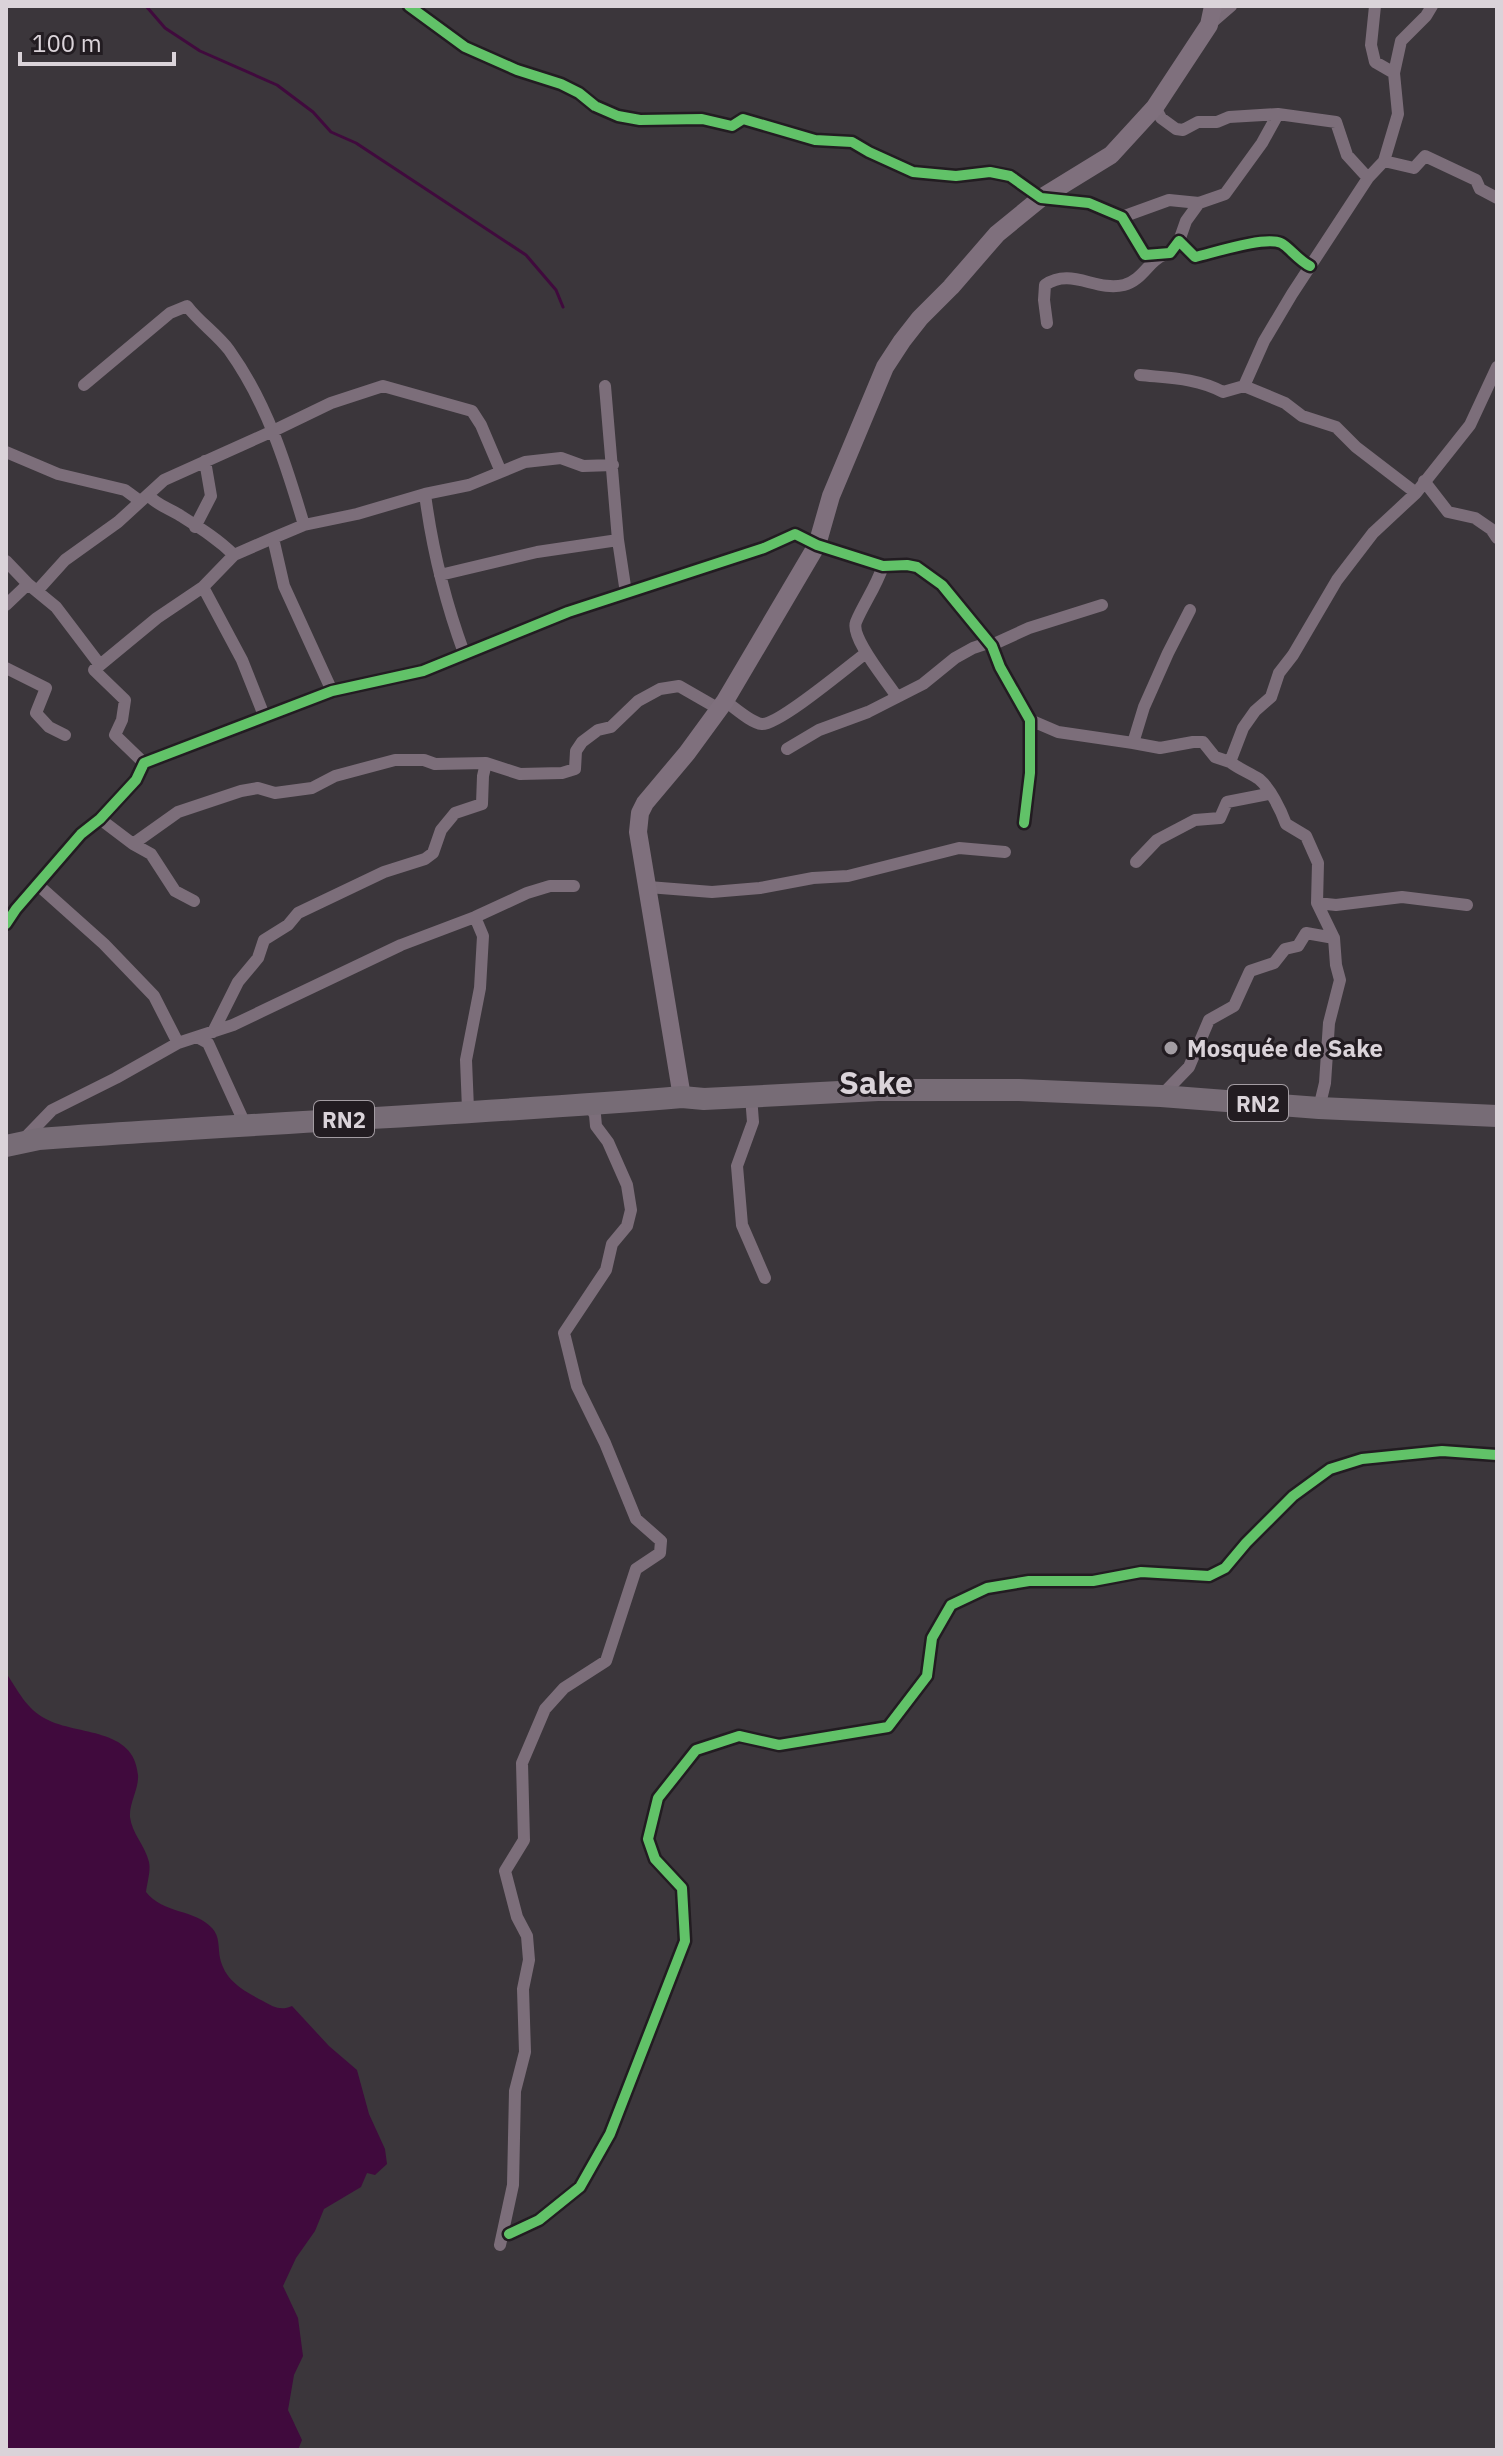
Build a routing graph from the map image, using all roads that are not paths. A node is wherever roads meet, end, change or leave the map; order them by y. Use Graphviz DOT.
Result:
graph roads {
  1 [pos="409,6"];
  2 [pos="1231,6"];
  3 [pos="1375,6"];
  4 [pos="1432,6"];
  5 [pos="1211,15"];
  6 [pos="1394,73"];
  7 [pos="1155,107"];
  8 [pos="1278,114"];
  9 [pos="1384,161"];
  10 [pos="1368,178"];
  11 [pos="1041,198"];
  12 [pos="1497,198"];
  13 [pos="1199,203"];
  14 [pos="1122,217"];
  15 [pos="1179,241"];
  16 [pos="1170,253"];
  17 [pos="1310,266"];
  18 [pos="1047,323"];
  19 [pos="1497,367"];
  20 [pos="1140,375"];
  21 [pos="84,385"];
  22 [pos="605,386"];
  23 [pos="1244,386"];
  24 [pos="273,431"];
  25 [pos="6,452"];
  26 [pos="205,461"];
  27 [pos="613,465"];
  28 [pos="501,472"];
  29 [pos="1424,481"];
  30 [pos="1416,493"];
  31 [pos="425,494"];
  32 [pos="144,498"];
  33 [pos="304,525"];
  34 [pos="195,527"];
  35 [pos="273,538"];
  36 [pos="1497,538"];
  37 [pos="618,540"];
  38 [pos="817,545"];
  39 [pos="234,555"];
  40 [pos="6,561"];
  41 [pos="883,566"];
  42 [pos="440,575"];
  43 [pos="203,587"];
  44 [pos="32,588"];
  45 [pos="626,593"];
  46 [pos="6,605"];
  47 [pos="1102,605"];
  48 [pos="1190,610"];
  49 [pos="988,643"];
  50 [pos="464,653"];
  51 [pos="866,653"];
  52 [pos="100,665"];
  53 [pos="6,668"];
  54 [pos="332,691"];
  55 [pos="897,697"];
  56 [pos="722,705"];
  57 [pos="265,718"];
  58 [pos="1030,720"];
  59 [pos="65,735"];
  60 [pos="1133,743"];
  61 [pos="787,749"];
  62 [pos="1230,762"];
  63 [pos="144,763"];
  64 [pos="486,763"];
  65 [pos="1268,794"];
  66 [pos="100,819"];
  67 [pos="1024,823"];
  68 [pos="133,844"];
  69 [pos="1005,852"];
  70 [pos="1136,862"];
  71 [pos="38,885"];
  72 [pos="574,886"];
  73 [pos="648,887"];
  74 [pos="194,901"];
  75 [pos="1317,903"];
  76 [pos="1467,905"];
  77 [pos="475,917"];
  78 [pos="6,924"];
  79 [pos="1334,938"];
  80 [pos="213,1032"];
  81 [pos="197,1037"];
  82 [pos="178,1043"];
  83 [pos="751,1096"];
  84 [pos="1161,1096"];
  85 [pos="682,1097"];
  86 [pos="589,1105"];
  87 [pos="1319,1108"];
  88 [pos="473,1113"];
  89 [pos="1497,1116"];
  90 [pos="245,1124"];
  91 [pos="14,1143"];
  92 [pos="765,1278"];
  93 [pos="1497,1455"];
  94 [pos="509,2234"];
  95 [pos="500,2245"];
  1 -- 11 [label="street"];
  2 -- 5 [label="street"];
  3 -- 6 [label="street"];
  4 -- 6 [label="street"];
  5 -- 7 [label="main road"];
  6 -- 9 [label="street"];
  7 -- 8 [label="street"];
  7 -- 11 [label="main road"];
  8 -- 10 [label="street"];
  8 -- 13 [label="street"];
  9 -- 10 [label="street"];
  9 -- 12 [label="street"];
  10 -- 17 [label="street"];
  11 -- 14 [label="street"];
  11 -- 38 [label="main road"];
  13 -- 14 [label="street"];
  13 -- 15 [label="street"];
  14 -- 16 [label="street"];
  15 -- 16 [label="street"];
  15 -- 17 [label="street"];
  16 -- 18 [label="street"];
  17 -- 23 [label="street"];
  19 -- 29 [label="street"];
  20 -- 23 [label="street"];
  21 -- 24 [label="street"];
  22 -- 27 [label="street"];
  23 -- 30 [label="street"];
  24 -- 26 [label="street"];
  24 -- 28 [label="street"];
  24 -- 33 [label="street"];
  25 -- 32 [label="street"];
  26 -- 32 [label="street"];
  26 -- 34 [label="street"];
  27 -- 28 [label="street"];
  27 -- 37 [label="street"];
  28 -- 31 [label="street"];
  29 -- 30 [label="street"];
  29 -- 36 [label="street"];
  30 -- 62 [label="street"];
  31 -- 33 [label="street"];
  31 -- 42 [label="street"];
  32 -- 34 [label="street"];
  32 -- 44 [label="street"];
  33 -- 35 [label="street"];
  34 -- 39 [label="street"];
  35 -- 39 [label="street"];
  35 -- 54 [label="street"];
  37 -- 42 [label="street"];
  37 -- 45 [label="street"];
  38 -- 41 [label="street"];
  38 -- 45 [label="street"];
  38 -- 56 [label="main road"];
  39 -- 43 [label="street"];
  40 -- 44 [label="street"];
  41 -- 49 [label="street"];
  41 -- 51 [label="street"];
  42 -- 50 [label="street"];
  43 -- 52 [label="street"];
  43 -- 57 [label="street"];
  44 -- 46 [label="street"];
  44 -- 52 [label="street"];
  45 -- 50 [label="street"];
  47 -- 49 [label="street"];
  48 -- 60 [label="street"];
  49 -- 55 [label="street"];
  49 -- 58 [label="street"];
  50 -- 54 [label="street"];
  51 -- 55 [label="street"];
  51 -- 56 [label="street"];
  52 -- 63 [label="street"];
  53 -- 59 [label="street"];
  54 -- 57 [label="street"];
  55 -- 61 [label="street"];
  56 -- 64 [label="street"];
  56 -- 73 [label="main road"];
  57 -- 63 [label="street"];
  58 -- 60 [label="street"];
  58 -- 67 [label="street"];
  60 -- 62 [label="street"];
  62 -- 65 [label="street"];
  63 -- 66 [label="street"];
  64 -- 68 [label="street"];
  64 -- 80 [label="street"];
  65 -- 70 [label="street"];
  65 -- 75 [label="street"];
  66 -- 68 [label="street"];
  66 -- 71 [label="street"];
  68 -- 74 [label="street"];
  69 -- 73 [label="street"];
  71 -- 78 [label="street"];
  71 -- 82 [label="street"];
  72 -- 77 [label="street"];
  73 -- 85 [label="main road"];
  75 -- 76 [label="street"];
  75 -- 79 [label="street"];
  77 -- 80 [label="street"];
  77 -- 88 [label="street"];
  79 -- 84 [label="street"];
  79 -- 87 [label="street"];
  80 -- 81 [label="street"];
  81 -- 82 [label="street"];
  81 -- 90 [label="street"];
  82 -- 91 [label="street"];
  83 -- 84 [label="highway, RN2"];
  83 -- 85 [label="highway, RN2"];
  83 -- 92 [label="street"];
  84 -- 87 [label="highway, RN2"];
  85 -- 86 [label="highway, RN2"];
  86 -- 88 [label="highway, RN2"];
  86 -- 95 [label="street"];
  87 -- 89 [label="highway, RN2"];
  88 -- 90 [label="highway, RN2"];
  90 -- 91 [label="highway, RN2"];
  93 -- 94 [label="street"];
}
